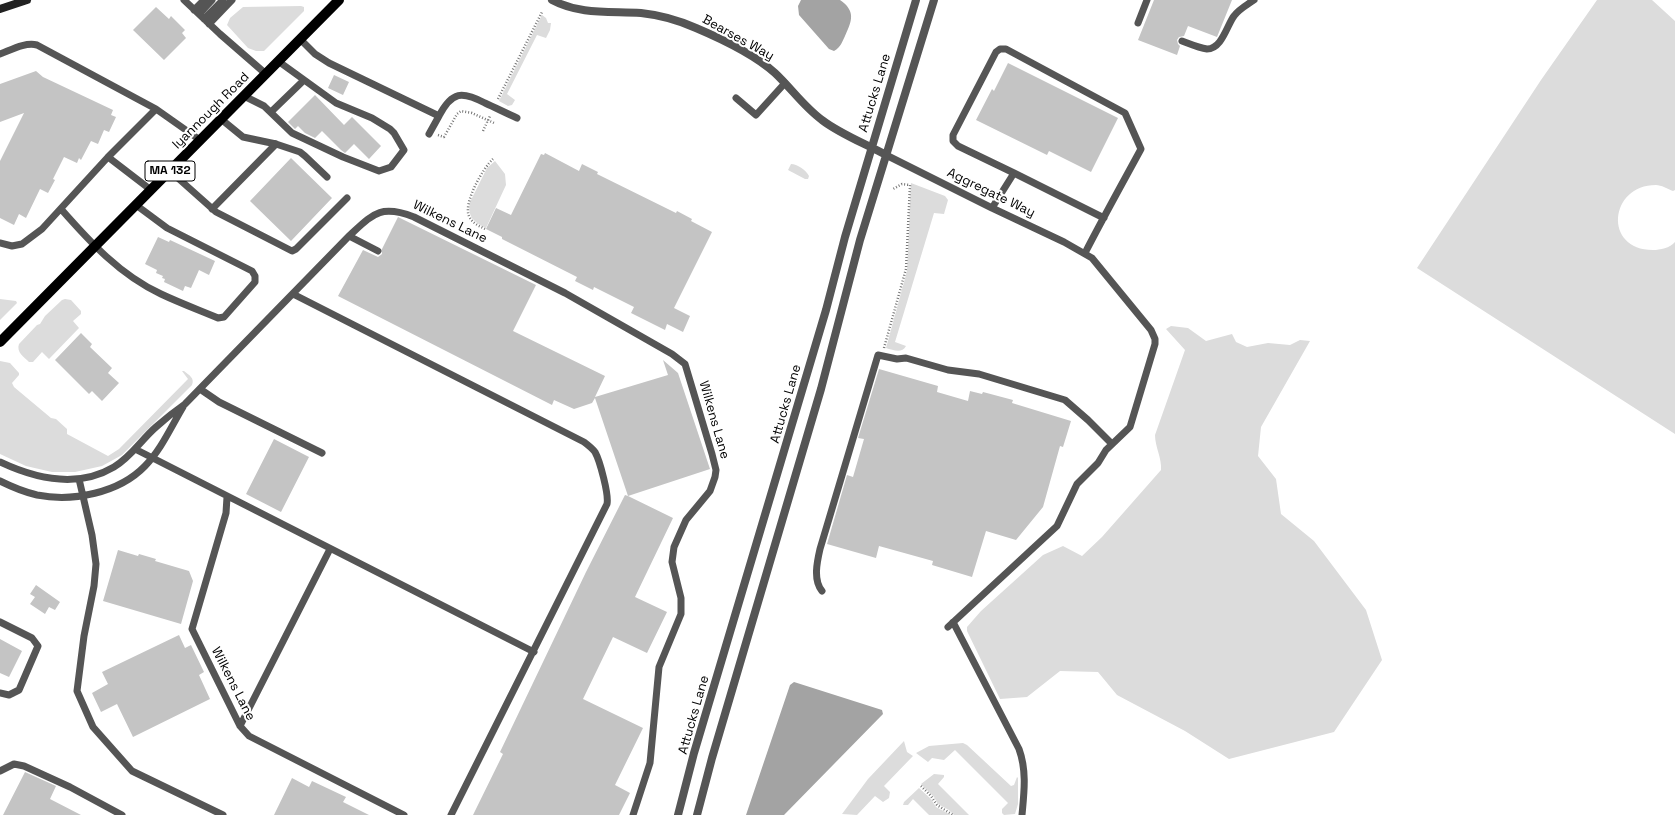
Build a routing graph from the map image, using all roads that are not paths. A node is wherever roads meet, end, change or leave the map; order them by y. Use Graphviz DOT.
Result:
graph roads {
  1 [pos="27,0"];
  2 [pos="204,0"];
  3 [pos="212,0"];
  4 [pos="223,0"];
  5 [pos="232,0"];
  6 [pos="339,0"];
  7 [pos="552,0"];
  8 [pos="916,0"];
  9 [pos="934,0"];
  10 [pos="1147,0"];
  11 [pos="1254,0"];
  12 [pos="569,4"];
  13 [pos="194,8"];
  14 [pos="0,9"];
  15 [pos="1138,23"];
  16 [pos="300,39"];
  17 [pos="1182,41"];
  18 [pos="0,54"];
  19 [pos="278,61"];
  20 [pos="266,74"];
  21 [pos="303,81"];
  22 [pos="785,83"];
  23 [pos="244,96"];
  24 [pos="736,98"];
  25 [pos="156,109"];
  26 [pos="271,112"];
  27 [pos="439,116"];
  28 [pos="517,118"];
  29 [pos="221,119"];
  30 [pos="430,132"];
  31 [pos="200,140"];
  32 [pos="276,144"];
  33 [pos="871,147"];
  34 [pos="886,155"];
  35 [pos="108,157"];
  36 [pos="170,171"];
  37 [pos="1014,172"];
  38 [pos="327,177"];
  39 [pos="151,190"];
  40 [pos="347,198"];
  41 [pos="136,205"];
  42 [pos="992,208"];
  43 [pos="61,209"];
  44 [pos="212,209"];
  45 [pos="1104,218"];
  46 [pos="349,236"];
  47 [pos="0,243"];
  48 [pos="94,247"];
  49 [pos="378,251"];
  50 [pos="1085,253"];
  51 [pos="293,294"];
  52 [pos="0,342"];
  53 [pos="200,389"];
  54 [pos="185,404"];
  55 [pos="1112,444"];
  56 [pos="135,449"];
  57 [pos="322,454"];
  58 [pos="151,458"];
  59 [pos="0,462"];
  60 [pos="80,479"];
  61 [pos="0,481"];
  62 [pos="84,495"];
  63 [pos="227,496"];
  64 [pos="330,549"];
  65 [pos="822,591"];
  66 [pos="0,622"];
  67 [pos="534,652"];
  68 [pos="0,693"];
  69 [pos="240,726"];
  70 [pos="0,771"];
  71 [pos="122,815"];
  72 [pos="223,815"];
  73 [pos="404,815"];
  74 [pos="451,815"];
  75 [pos="633,815"];
  76 [pos="678,815"];
  77 [pos="697,815"];
  78 [pos="1022,815"];
  1 -- 14 [label="main road"];
  2 -- 13 [label="lane"];
  3 -- 13 [label="lane"];
  4 -- 13 [label="lane"];
  5 -- 13 [label="lane"];
  6 -- 16 [label="main road, Iyannough Road / MA 132"];
  7 -- 12 [label="street, Bearses Way"];
  8 -- 33 [label="street, Attucks Lane"];
  9 -- 34 [label="street"];
  10 -- 15 [label="lane"];
  11 -- 17 [label="lane"];
  12 -- 22 [label="street, Bearses Way"];
  13 -- 20 [label="lane"];
  16 -- 19 [label="main road, Iyannough Road / MA 132"];
  16 -- 27 [label="lane"];
  18 -- 25 [label="lane"];
  19 -- 20 [label="main road, Iyannough Road / MA 132"];
  19 -- 21 [label="lane"];
  20 -- 23 [label="main road, Iyannough Road / MA 132"];
  21 -- 26 [label="lane"];
  21 -- 26 [label="lane"];
  22 -- 24 [label="lane"];
  22 -- 33 [label="street, Bearses Way"];
  23 -- 26 [label="lane"];
  23 -- 29 [label="main road, Iyannough Road / MA 132"];
  25 -- 31 [label="lane"];
  25 -- 35 [label="lane"];
  27 -- 28 [label="lane"];
  27 -- 30 [label="lane"];
  29 -- 31 [label="main road, Iyannough Road / MA 132"];
  29 -- 32 [label="lane"];
  31 -- 36 [label="main road, Iyannough Road / MA 132"];
  32 -- 38 [label="lane"];
  32 -- 44 [label="lane"];
  33 -- 34 [label="street, Bearses Way"];
  33 -- 76 [label="street, Attucks Lane"];
  34 -- 42 [label="lane, Aggregate Way"];
  34 -- 77 [label="street"];
  35 -- 39 [label="lane"];
  35 -- 43 [label="lane"];
  36 -- 39 [label="main road, Iyannough Road / MA 132"];
  36 -- 44 [label="lane"];
  37 -- 42 [label="lane"];
  37 -- 45 [label="lane"];
  37 -- 45 [label="lane"];
  39 -- 41 [label="main road, Iyannough Road / MA 132"];
  40 -- 44 [label="lane"];
  41 -- 48 [label="main road, Iyannough Road / MA 132"];
  41 -- 48 [label="lane"];
  42 -- 50 [label="lane, Aggregate Way"];
  43 -- 47 [label="lane"];
  43 -- 48 [label="lane"];
  45 -- 50 [label="lane"];
  46 -- 49 [label="lane"];
  46 -- 51 [label="lane, Wilkens Lane"];
  46 -- 75 [label="lane, Wilkens Lane"];
  48 -- 52 [label="main road, Iyannough Road / MA 132"];
  50 -- 55 [label="lane, Aggregate Way"];
  51 -- 53 [label="lane, Wilkens Lane"];
  51 -- 67 [label="lane"];
  53 -- 54 [label="lane, Wilkens Lane"];
  53 -- 57 [label="lane"];
  54 -- 56 [label="lane"];
  54 -- 58 [label="lane"];
  55 -- 65 [label="lane"];
  55 -- 78 [label="lane"];
  56 -- 58 [label="lane"];
  56 -- 60 [label="lane"];
  58 -- 62 [label="lane"];
  58 -- 63 [label="lane"];
  59 -- 60 [label="lane"];
  60 -- 62 [label="lane"];
  61 -- 62 [label="lane"];
  62 -- 72 [label="lane"];
  63 -- 64 [label="lane"];
  63 -- 69 [label="lane, Wilkens Lane"];
  64 -- 67 [label="lane"];
  64 -- 69 [label="lane"];
  66 -- 68 [label="lane"];
  67 -- 74 [label="lane"];
  69 -- 73 [label="lane, Wilkens Lane"];
  70 -- 71 [label="lane"];
}
